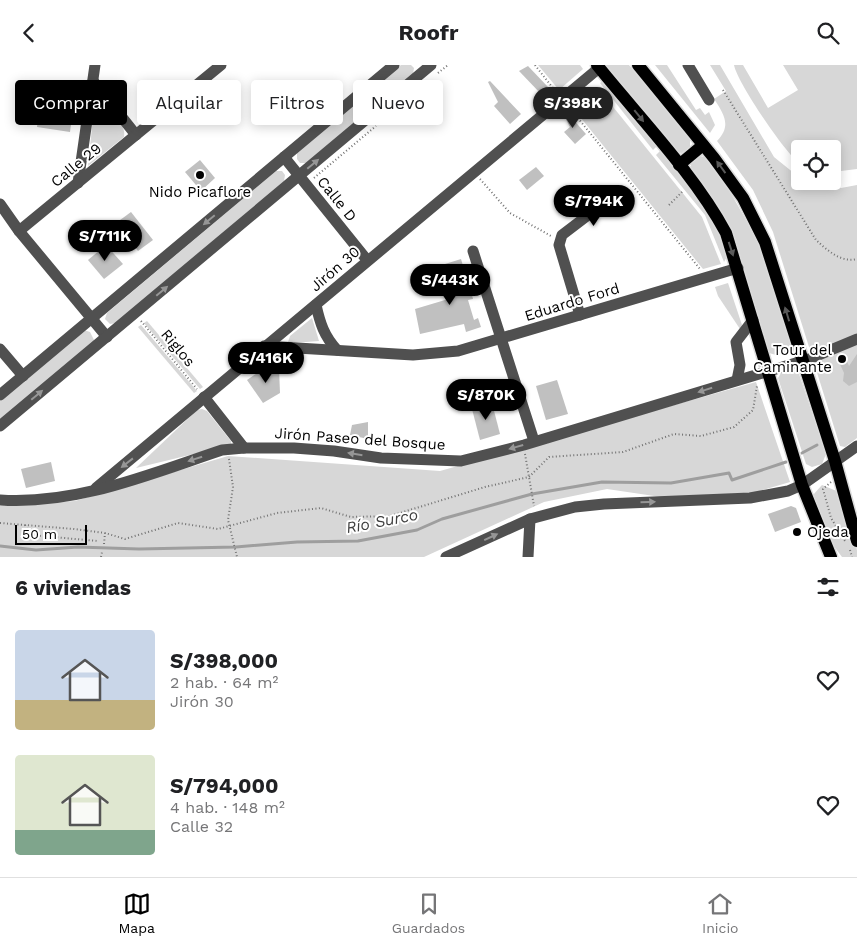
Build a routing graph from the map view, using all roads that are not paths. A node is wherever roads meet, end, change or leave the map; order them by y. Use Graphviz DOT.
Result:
graph roads {
  1 [pos="95,65"];
  2 [pos="221,65"];
  3 [pos="394,65"];
  4 [pos="638,65"];
  5 [pos="688,65"];
  6 [pos="598,66"];
  7 [pos="426,67"];
  8 [pos="92,80"];
  9 [pos="709,100"];
  10 [pos="127,124"];
  11 [pos="86,125"];
  12 [pos="136,135"];
  13 [pos="703,145"];
  14 [pos="284,157"];
  15 [pos="679,165"];
  16 [pos="299,176"];
  17 [pos="78,183"];
  18 [pos="616,201"];
  19 [pos="0,205"];
  20 [pos="19,231"];
  21 [pos="473,251"];
  22 [pos="367,260"];
  23 [pos="738,268"];
  24 [pos="316,305"];
  25 [pos="580,315"];
  26 [pos="91,318"];
  27 [pos="753,320"];
  28 [pos="107,337"];
  29 [pos="501,339"];
  30 [pos="857,339"];
  31 [pos="264,346"];
  32 [pos="0,349"];
  33 [pos="337,350"];
  34 [pos="801,361"];
  35 [pos="763,372"];
  36 [pos="22,376"];
  37 [pos="737,380"];
  38 [pos="0,395"];
  39 [pos="204,397"];
  40 [pos="0,426"];
  41 [pos="529,443"];
  42 [pos="857,446"];
  43 [pos="244,448"];
  44 [pos="835,461"];
  45 [pos="802,485"];
  46 [pos="90,492"];
  47 [pos="0,500"];
  48 [pos="530,519"];
  49 [pos="851,544"];
  50 [pos="446,557"];
  51 [pos="528,557"];
  52 [pos="830,557"];
  1 -- 8 [label="street"];
  2 -- 12 [label="street, Calle 29"];
  3 -- 14 [label="street"];
  4 -- 13 [label="main road"];
  5 -- 9 [label="street"];
  6 -- 15 [label="main road, one-way"];
  6 -- 22 [label="street, Jirón 30"];
  16 -- 7 [label="street, one-way"];
  10 -- 12 [label="street"];
  11 -- 17 [label="street"];
  12 -- 17 [label="street, Calle 29"];
  13 -- 15 [label="main road"];
  34 -- 13 [label="main road, one-way"];
  14 -- 16 [label="street, Calle D"];
  14 -- 26 [label="street, one-way"];
  15 -- 23 [label="main road, one-way"];
  16 -- 22 [label="street, Calle D"];
  28 -- 16 [label="street, one-way"];
  17 -- 20 [label="street, Calle 29"];
  18 -- 25 [label="street"];
  19 -- 20 [label="street"];
  20 -- 26 [label="street"];
  21 -- 29 [label="street"];
  22 -- 24 [label="street, Jirón 30"];
  23 -- 25 [label="street, Eduardo Ford"];
  23 -- 27 [label="main road"];
  24 -- 31 [label="street, Jirón 30"];
  24 -- 33 [label="street"];
  25 -- 29 [label="street, Eduardo Ford"];
  26 -- 28 [label="street"];
  26 -- 36 [label="street"];
  27 -- 35 [label="main road"];
  27 -- 37 [label="street"];
  40 -- 28 [label="street, one-way"];
  29 -- 33 [label="street, Eduardo Ford"];
  29 -- 41 [label="street"];
  30 -- 34 [label="street, Jirón Paseo del Bosque"];
  31 -- 33 [label="street, Eduardo Ford"];
  31 -- 39 [label="street, Jirón 30"];
  32 -- 36 [label="street"];
  34 -- 35 [label="street, Jirón Paseo del Bosque"];
  34 -- 44 [label="main road"];
  35 -- 37 [label="street, Jirón Paseo del Bosque"];
  35 -- 45 [label="main road"];
  36 -- 38 [label="street"];
  37 -- 41 [label="street, Jirón Paseo del Bosque, one-way"];
  39 -- 43 [label="street"];
  39 -- 46 [label="street, Jirón 30, one-way"];
  41 -- 43 [label="street, Jirón Paseo del Bosque, one-way"];
  42 -- 44 [label="street"];
  43 -- 46 [label="street, Jirón Paseo del Bosque, one-way"];
  44 -- 45 [label="street"];
  44 -- 49 [label="main road"];
  48 -- 45 [label="street, one-way"];
  45 -- 52 [label="main road"];
  46 -- 47 [label="street, Jirón Paseo del Bosque"];
  50 -- 48 [label="street, one-way"];
  48 -- 51 [label="street"];
}
